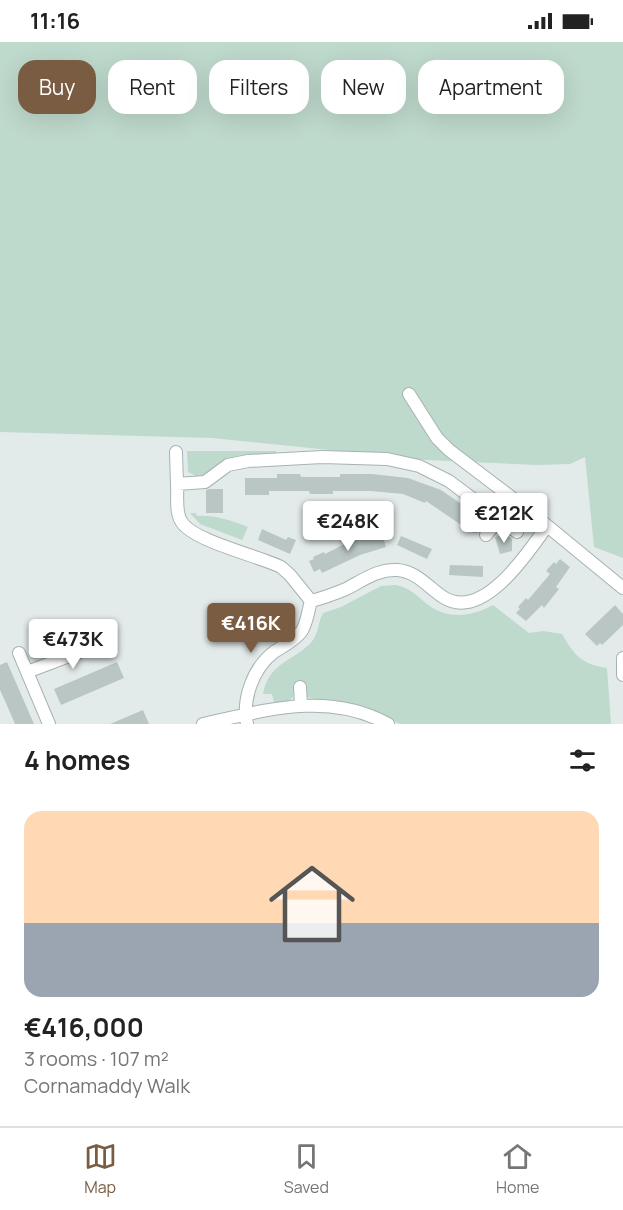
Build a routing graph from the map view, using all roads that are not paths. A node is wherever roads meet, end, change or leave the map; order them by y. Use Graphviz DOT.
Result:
graph roads {
  1 [pos="409,394"];
  2 [pos="177,452"];
  3 [pos="177,484"];
  4 [pos="500,518"];
  5 [pos="547,526"];
  6 [pos="517,532"];
  7 [pos="486,535"];
  8 [pos="623,588"];
  9 [pos="311,601"];
  10 [pos="109,641"];
  11 [pos="19,654"];
  12 [pos="623,658"];
  13 [pos="27,672"];
  14 [pos="623,675"];
  15 [pos="300,687"];
  16 [pos="301,705"];
  17 [pos="246,719"];
  18 [pos="49,724"];
  19 [pos="203,724"];
  20 [pos="388,724"];
  1 -- 5 [label="street"];
  2 -- 3 [label="street"];
  3 -- 4 [label="street"];
  3 -- 9 [label="street"];
  4 -- 6 [label="street"];
  4 -- 7 [label="street"];
  5 -- 8 [label="street"];
  5 -- 9 [label="street"];
  9 -- 17 [label="street"];
  10 -- 13 [label="street"];
  11 -- 13 [label="street"];
  12 -- 14 [label="street"];
  13 -- 18 [label="street"];
  15 -- 16 [label="street"];
  16 -- 17 [label="street"];
  16 -- 20 [label="street"];
  17 -- 19 [label="street"];
}
